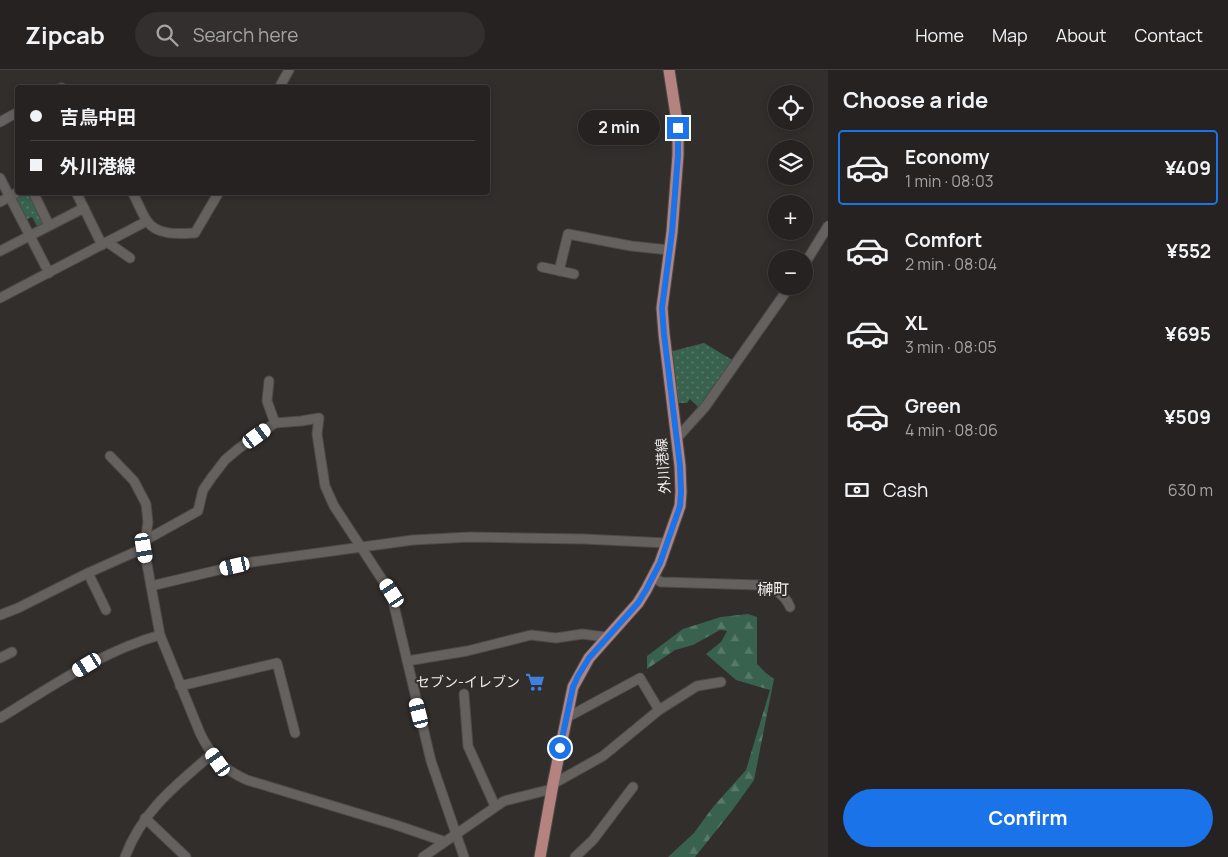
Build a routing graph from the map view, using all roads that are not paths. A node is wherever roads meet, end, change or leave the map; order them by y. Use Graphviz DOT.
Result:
graph roads {
  1 [pos="289,70"];
  2 [pos="669,70"];
  3 [pos="281,85"];
  4 [pos="15,116"];
  5 [pos="0,122"];
  6 [pos="0,178"];
  7 [pos="14,194"];
  8 [pos="34,195"];
  9 [pos="78,195"];
  10 [pos="134,195"];
  11 [pos="217,195"];
  12 [pos="0,202"];
  13 [pos="84,208"];
  14 [pos="147,221"];
  15 [pos="49,225"];
  16 [pos="828,226"];
  17 [pos="30,235"];
  18 [pos="105,243"];
  19 [pos="0,250"];
  20 [pos="669,250"];
  21 [pos="813,250"];
  22 [pos="130,258"];
  23 [pos="542,267"];
  24 [pos="559,271"];
  25 [pos="49,273"];
  26 [pos="574,274"];
  27 [pos="784,295"];
  28 [pos="0,298"];
  29 [pos="269,382"];
  30 [pos="275,422"];
  31 [pos="677,438"];
  32 [pos="110,456"];
  33 [pos="667,543"];
  34 [pos="144,545"];
  35 [pos="362,548"];
  36 [pos="88,573"];
  37 [pos="652,577"];
  38 [pos="151,586"];
  39 [pos="790,607"];
  40 [pos="106,610"];
  41 [pos="0,615"];
  42 [pos="160,635"];
  43 [pos="606,637"];
  44 [pos="12,652"];
  45 [pos="0,658"];
  46 [pos="407,661"];
  47 [pos="720,682"];
  48 [pos="180,686"];
  49 [pos="464,694"];
  50 [pos="659,710"];
  51 [pos="0,718"];
  52 [pos="566,718"];
  53 [pos="295,733"];
  54 [pos="212,754"];
  55 [pos="552,786"];
  56 [pos="634,787"];
  57 [pos="495,806"];
  58 [pos="145,818"];
  59 [pos="456,834"];
  60 [pos="443,841"];
  61 [pos="125,857"];
  62 [pos="186,857"];
  63 [pos="423,857"];
  64 [pos="464,857"];
  65 [pos="540,857"];
  66 [pos="575,857"];
  1 -- 3 [label="street"];
  2 -- 20 [label="main road, 外川港線"];
  4 -- 5 [label="street"];
  6 -- 7 [label="street"];
  7 -- 12 [label="street"];
  7 -- 17 [label="street"];
  8 -- 15 [label="street"];
  9 -- 13 [label="street"];
  10 -- 14 [label="street"];
  11 -- 14 [label="street"];
  13 -- 15 [label="street"];
  13 -- 18 [label="street"];
  14 -- 18 [label="street"];
  15 -- 17 [label="street"];
  16 -- 21 [label="street"];
  17 -- 19 [label="street"];
  17 -- 25 [label="street"];
  18 -- 22 [label="street"];
  18 -- 25 [label="street"];
  20 -- 24 [label="street"];
  20 -- 31 [label="main road, 外川港線"];
  23 -- 24 [label="street"];
  24 -- 26 [label="street"];
  25 -- 28 [label="street"];
  27 -- 31 [label="street"];
  29 -- 30 [label="street"];
  30 -- 34 [label="street"];
  30 -- 35 [label="street"];
  31 -- 33 [label="main road, 外川港線"];
  32 -- 34 [label="street"];
  33 -- 35 [label="street"];
  33 -- 37 [label="main road, 外川港線"];
  34 -- 36 [label="street"];
  34 -- 38 [label="street"];
  35 -- 38 [label="street"];
  35 -- 46 [label="street"];
  36 -- 40 [label="street"];
  36 -- 41 [label="street"];
  37 -- 39 [label="street"];
  37 -- 43 [label="main road, 外川港線"];
  38 -- 42 [label="street"];
  42 -- 48 [label="street"];
  42 -- 51 [label="street"];
  43 -- 46 [label="street"];
  43 -- 52 [label="main road, 外川港線"];
  44 -- 45 [label="street"];
  46 -- 59 [label="street"];
  47 -- 50 [label="street"];
  48 -- 53 [label="street"];
  48 -- 54 [label="street"];
  49 -- 57 [label="street"];
  50 -- 52 [label="street"];
  50 -- 55 [label="street"];
  52 -- 55 [label="main road, 外川港線"];
  54 -- 58 [label="street"];
  54 -- 60 [label="street"];
  55 -- 57 [label="street"];
  55 -- 65 [label="main road, 外川港線"];
  56 -- 66 [label="street"];
  57 -- 59 [label="street"];
  58 -- 61 [label="street"];
  58 -- 62 [label="street"];
  59 -- 60 [label="street"];
  59 -- 64 [label="street"];
  60 -- 63 [label="street"];
}
